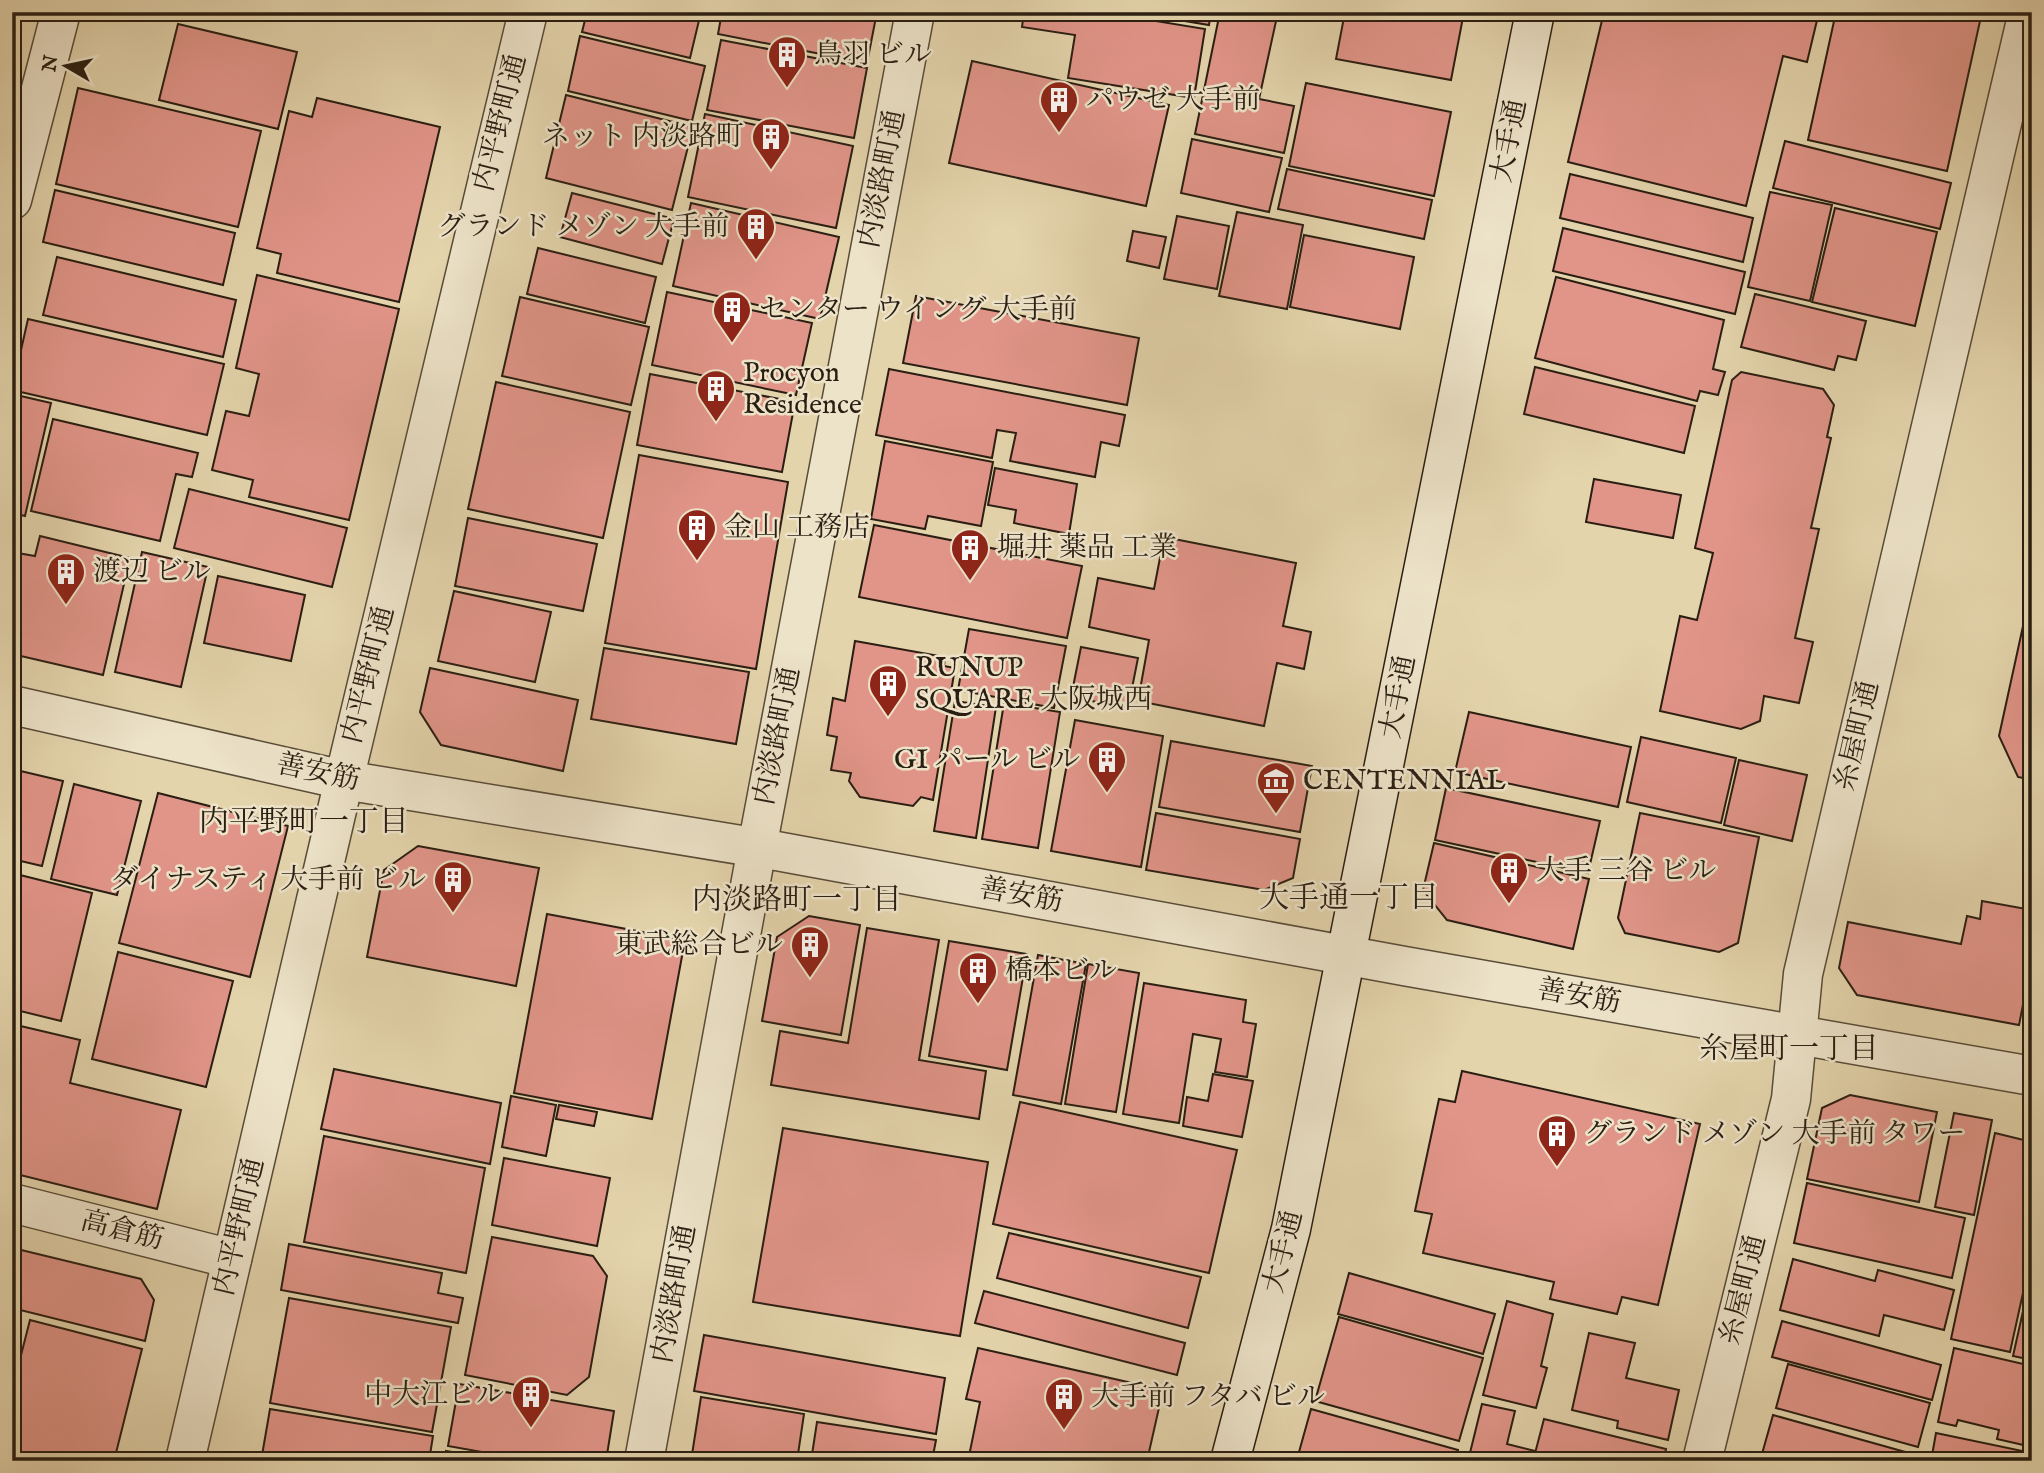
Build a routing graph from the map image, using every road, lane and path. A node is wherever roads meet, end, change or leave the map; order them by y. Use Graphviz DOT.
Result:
graph roads {
  1 [pos="61,12"];
  2 [pos="528,12"];
  3 [pos="915,12"];
  4 [pos="1535,12"];
  5 [pos="2028,12"];
  6 [pos="12,200"];
  7 [pos="12,705"];
  8 [pos="344,780"];
  9 [pos="757,848"];
  10 [pos="1347,956"];
  11 [pos="1797,1036"];
  12 [pos="2032,1076"];
  13 [pos="12,1203"];
  14 [pos="232,1259"];
  15 [pos="185,1461"];
  16 [pos="644,1461"];
  17 [pos="1230,1461"];
  18 [pos="1702,1461"];
  1 -- 6 [label="street"];
  2 -- 8 [label="street, 内平野町通"];
  3 -- 9 [label="street, 内淡路町通"];
  4 -- 10 [label="street, 大手通"];
  5 -- 11 [label="street, 糸屋町通"];
  7 -- 8 [label="street, 善安筋"];
  8 -- 9 [label="street, 善安筋"];
  8 -- 14 [label="street, 内平野町通"];
  9 -- 10 [label="street, 善安筋"];
  9 -- 16 [label="street, 内淡路町通"];
  10 -- 11 [label="street, 善安筋"];
  10 -- 17 [label="street, 大手通"];
  11 -- 12 [label="street, 善安筋"];
  11 -- 18 [label="street, 糸屋町通"];
  13 -- 14 [label="street, 高倉筋"];
  14 -- 15 [label="street, 内平野町通"];
}
